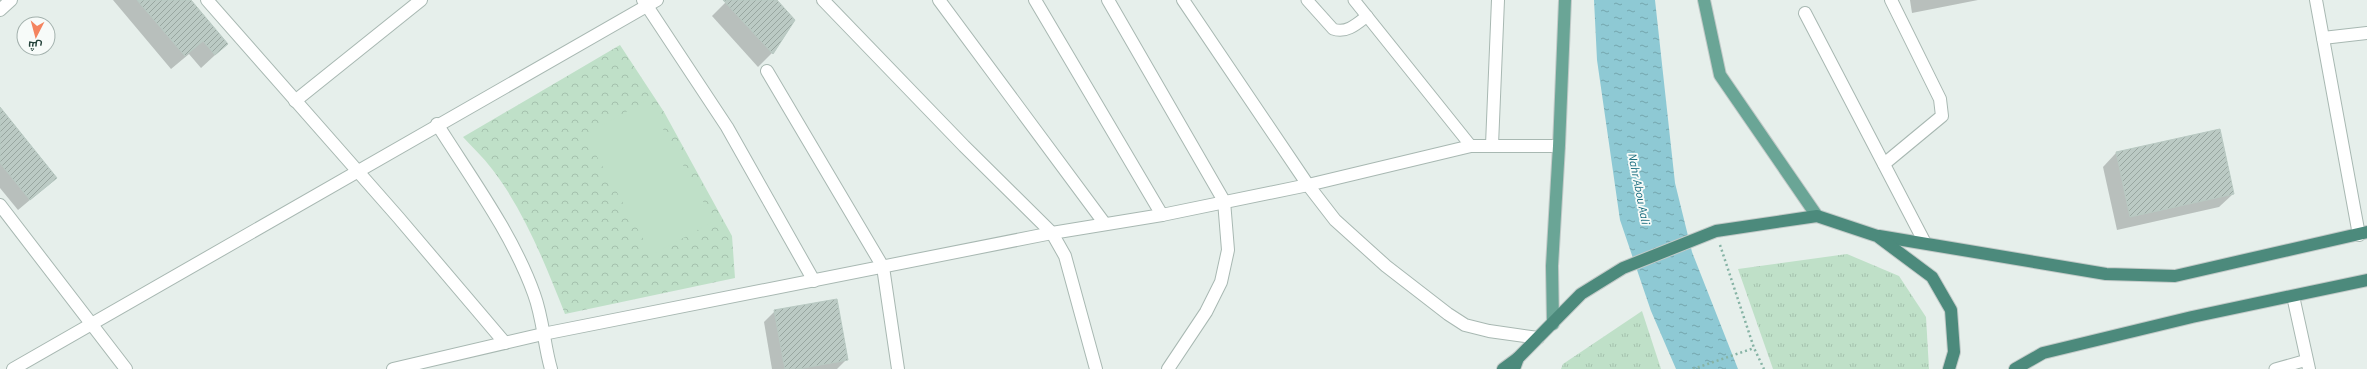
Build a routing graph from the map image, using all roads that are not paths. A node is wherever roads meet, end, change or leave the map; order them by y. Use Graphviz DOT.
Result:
graph roads {
  1 [pos="11,0"];
  2 [pos="207,0"];
  3 [pos="421,0"];
  4 [pos="823,0"];
  5 [pos="939,0"];
  6 [pos="1035,0"];
  7 [pos="1108,0"];
  8 [pos="1183,0"];
  9 [pos="1308,0"];
  10 [pos="1354,0"];
  11 [pos="1498,0"];
  12 [pos="1565,0"];
  13 [pos="1704,0"];
  14 [pos="1891,0"];
  15 [pos="2316,0"];
  16 [pos="649,2"];
  17 [pos="0,10"];
  18 [pos="1805,13"];
  19 [pos="1367,16"];
  20 [pos="2367,33"];
  21 [pos="2323,38"];
  22 [pos="767,71"];
  23 [pos="295,101"];
  24 [pos="437,124"];
  25 [pos="1492,145"];
  26 [pos="1471,146"];
  27 [pos="1559,146"];
  28 [pos="1884,164"];
  29 [pos="356,171"];
  30 [pos="1308,185"];
  31 [pos="1224,201"];
  32 [pos="0,205"];
  33 [pos="1162,215"];
  34 [pos="1817,216"];
  35 [pos="1105,224"];
  36 [pos="1052,233"];
  37 [pos="2363,233"];
  38 [pos="1877,236"];
  39 [pos="1925,244"];
  40 [pos="884,267"];
  41 [pos="2367,280"];
  42 [pos="814,281"];
  43 [pos="2293,296"];
  44 [pos="1553,324"];
  45 [pos="93,325"];
  46 [pos="544,334"];
  47 [pos="1538,338"];
  48 [pos="505,343"];
  49 [pos="1516,364"];
  50 [pos="2308,364"];
  51 [pos="13,369"];
  52 [pos="126,369"];
  53 [pos="393,369"];
  54 [pos="551,369"];
  55 [pos="898,369"];
  56 [pos="1096,369"];
  57 [pos="1168,369"];
  58 [pos="1503,369"];
  59 [pos="1949,369"];
  60 [pos="2015,369"];
  61 [pos="2275,369"];
  1 -- 17 [label="street"];
  2 -- 23 [label="street"];
  3 -- 23 [label="street"];
  4 -- 36 [label="street"];
  5 -- 35 [label="street"];
  6 -- 33 [label="street"];
  7 -- 31 [label="street"];
  8 -- 30 [label="street"];
  9 -- 19 [label="lane"];
  10 -- 19 [label="lane"];
  11 -- 25 [label="street"];
  12 -- 27 [label="main road"];
  13 -- 34 [label="main road"];
  14 -- 28 [label="street"];
  15 -- 21 [label="street"];
  16 -- 24 [label="street"];
  16 -- 42 [label="street"];
  18 -- 28 [label="street"];
  19 -- 26 [label="lane"];
  20 -- 21 [label="street"];
  21 -- 37 [label="street"];
  22 -- 40 [label="street"];
  23 -- 29 [label="street"];
  24 -- 29 [label="street"];
  24 -- 46 [label="street"];
  25 -- 26 [label="street"];
  25 -- 27 [label="street"];
  26 -- 30 [label="street"];
  27 -- 44 [label="main road"];
  28 -- 39 [label="street"];
  29 -- 45 [label="street"];
  29 -- 48 [label="street"];
  30 -- 31 [label="street"];
  30 -- 47 [label="street"];
  31 -- 33 [label="street"];
  31 -- 57 [label="street"];
  32 -- 45 [label="street"];
  33 -- 35 [label="street"];
  34 -- 38 [label="highway"];
  34 -- 44 [label="highway"];
  35 -- 36 [label="street"];
  36 -- 40 [label="street"];
  36 -- 56 [label="street"];
  37 -- 39 [label="highway"];
  38 -- 39 [label="highway"];
  38 -- 59 [label="highway"];
  40 -- 42 [label="street"];
  40 -- 55 [label="street"];
  41 -- 43 [label="highway"];
  42 -- 46 [label="street"];
  43 -- 50 [label="street"];
  43 -- 60 [label="highway"];
  44 -- 47 [label="highway"];
  45 -- 51 [label="street"];
  45 -- 52 [label="street"];
  46 -- 48 [label="street"];
  46 -- 54 [label="street"];
  47 -- 49 [label="highway"];
  48 -- 53 [label="street"];
  49 -- 58 [label="highway"];
  50 -- 61 [label="lane"];
}
